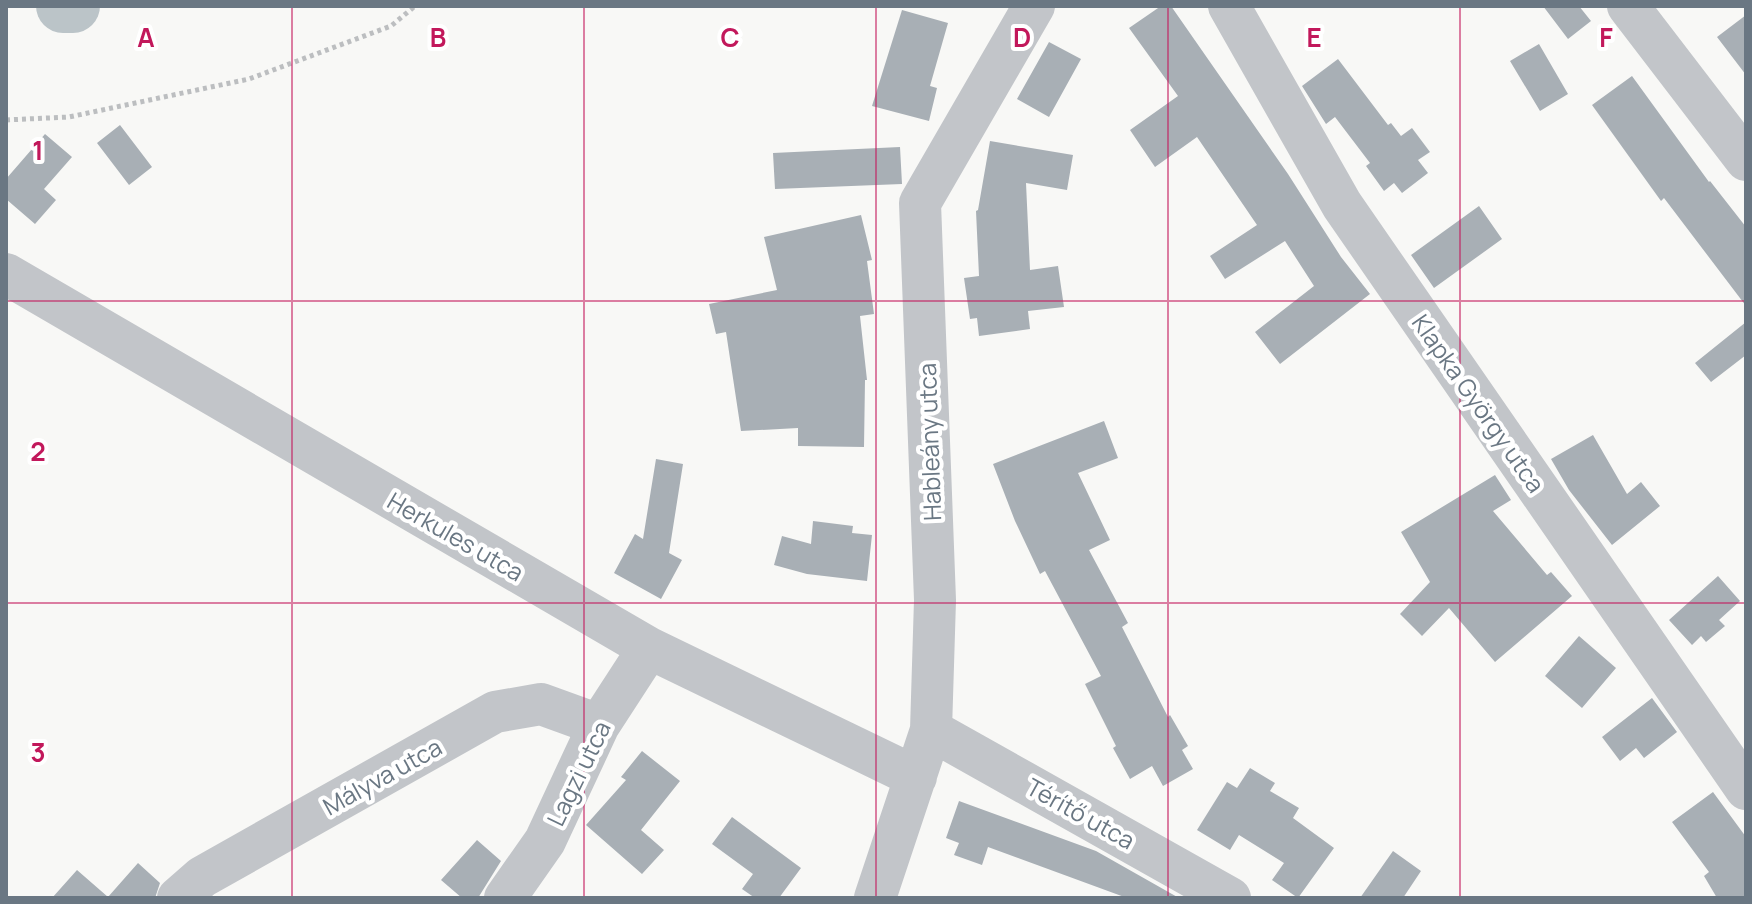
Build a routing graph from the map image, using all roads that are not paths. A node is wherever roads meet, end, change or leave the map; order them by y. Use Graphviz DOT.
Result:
graph roads {
  1 [pos="1034,6"];
  2 [pos="1229,6"];
  3 [pos="1628,6"];
  4 [pos="1746,160"];
  5 [pos="6,274"];
  6 [pos="649,648"];
  7 [pos="599,725"];
  8 [pos="931,730"];
  9 [pos="916,777"];
  10 [pos="1746,789"];
  11 [pos="178,898"];
  12 [pos="505,898"];
  13 [pos="875,898"];
  14 [pos="1230,898"];
  1 -- 8 [label="street, Hableány utca"];
  2 -- 10 [label="street, Klapka György utca"];
  3 -- 4 [label="street"];
  5 -- 6 [label="street, Herkules utca"];
  6 -- 7 [label="street, Lagzi utca"];
  6 -- 9 [label="street, Herkules utca"];
  7 -- 11 [label="street, Mályva utca"];
  7 -- 12 [label="street, Lagzi utca"];
  8 -- 9 [label="street, Hableány utca"];
  8 -- 14 [label="street, Térítő utca"];
  9 -- 13 [label="street, Hableány utca"];
}
